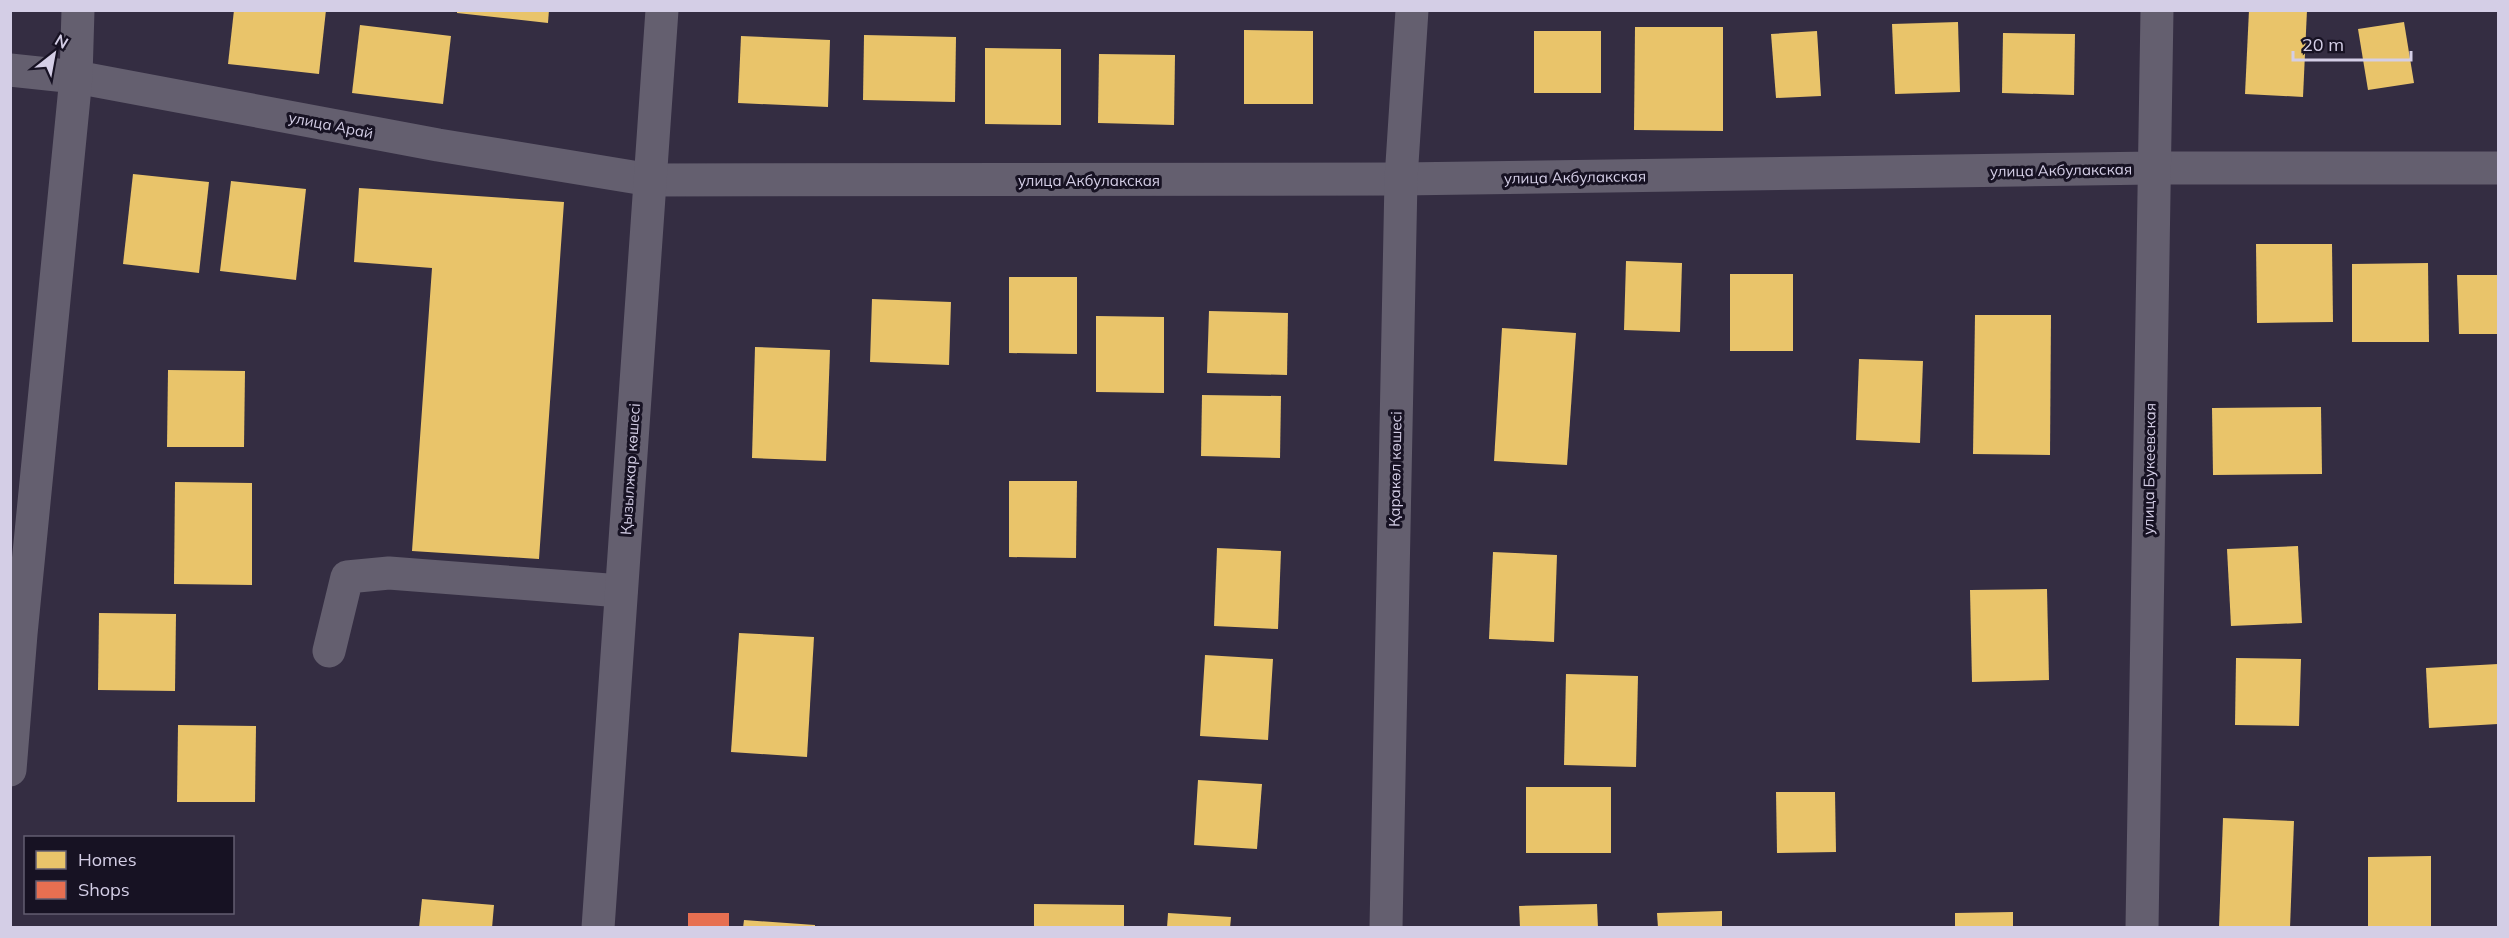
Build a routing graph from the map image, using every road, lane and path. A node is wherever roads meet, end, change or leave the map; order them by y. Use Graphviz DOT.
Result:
graph roads {
  1 [pos="78,10"];
  2 [pos="662,10"];
  3 [pos="1412,10"];
  4 [pos="2157,10"];
  5 [pos="10,70"];
  6 [pos="76,77"];
  7 [pos="2154,168"];
  8 [pos="2499,168"];
  9 [pos="651,180"];
  10 [pos="1401,180"];
  11 [pos="621,591"];
  12 [pos="16,634"];
  13 [pos="329,651"];
  14 [pos="10,770"];
  15 [pos="598,927"];
  16 [pos="1386,927"];
  17 [pos="2142,927"];
  1 -- 6 [label="street"];
  2 -- 9 [label="street, Қызылжар көшесі"];
  3 -- 10 [label="street, Қаракөл көшесі"];
  4 -- 7 [label="street, улица Букеевская"];
  5 -- 6 [label="street, улица Арай"];
  6 -- 9 [label="street, улица Арай"];
  6 -- 12 [label="street"];
  7 -- 8 [label="street, улица Акбулакская"];
  7 -- 10 [label="street, улица Акбулакская"];
  7 -- 17 [label="street, улица Букеевская"];
  9 -- 10 [label="street, улица Акбулакская"];
  9 -- 11 [label="street, Қызылжар көшесі"];
  10 -- 16 [label="street, Қаракөл көшесі"];
  11 -- 13 [label="street"];
  11 -- 15 [label="street, Қызылжар көшесі"];
  12 -- 14 [label="street"];
}
